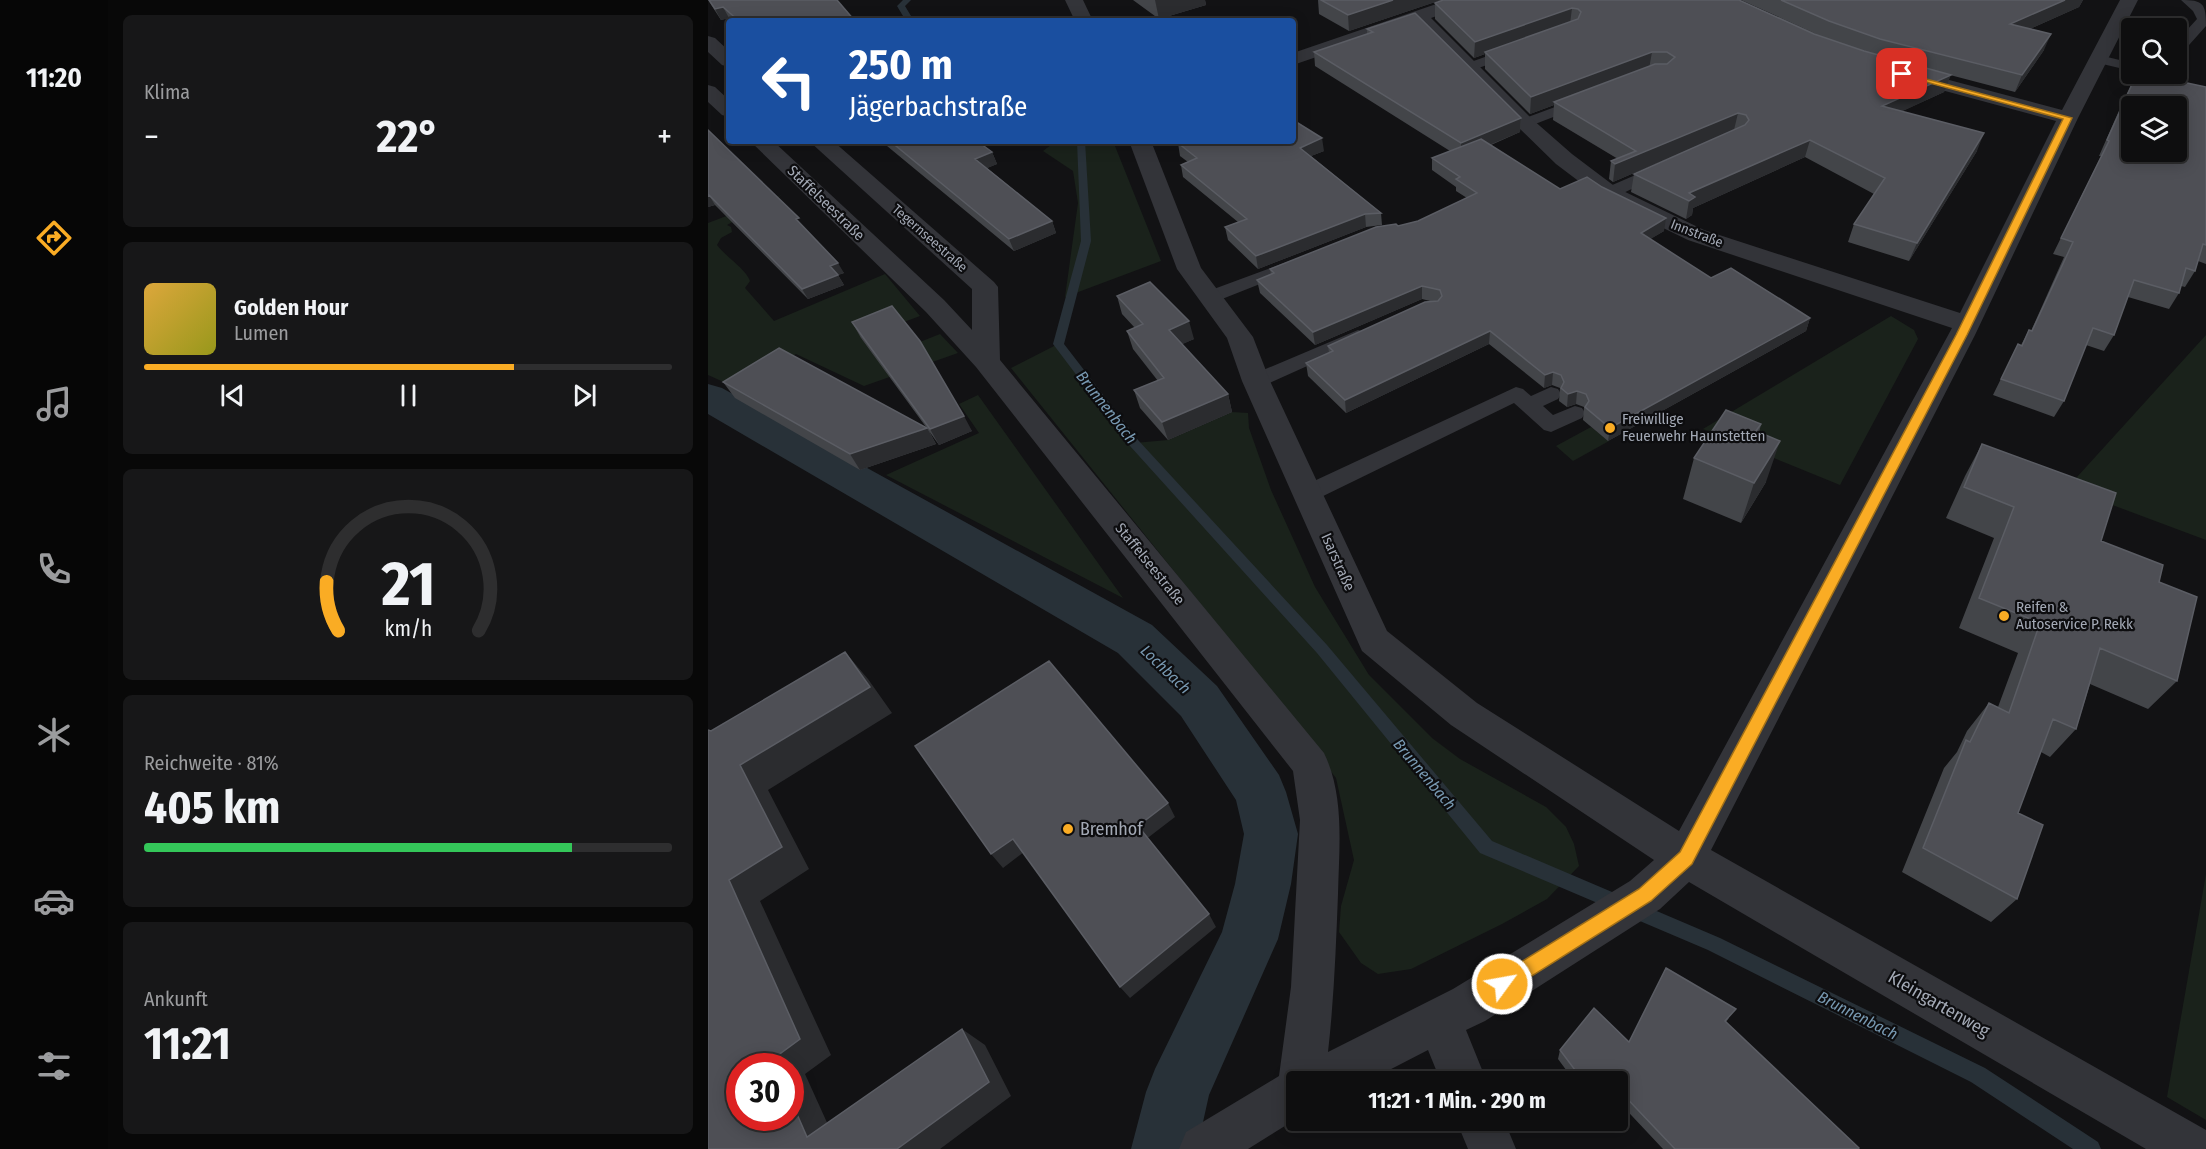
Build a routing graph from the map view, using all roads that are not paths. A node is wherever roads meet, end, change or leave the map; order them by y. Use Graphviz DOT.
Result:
graph roads {
  1 [pos="1074,0"];
  2 [pos="1465,0"];
  3 [pos="2187,0"];
  4 [pos="2122,2"];
  5 [pos="1419,16"];
  6 [pos="1083,18"];
  7 [pos="2187,39"];
  8 [pos="708,42"];
  9 [pos="1526,46"];
  10 [pos="726,58"];
  11 [pos="1296,58"];
  12 [pos="2099,59"];
  13 [pos="2121,64"];
  14 [pos="1470,67"];
  15 [pos="1885,68"];
  16 [pos="708,91"];
  17 [pos="1598,95"];
  18 [pos="726,108"];
  19 [pos="2068,118"];
  20 [pos="1526,123"];
  21 [pos="764,144"];
  22 [pos="823,144"];
  23 [pos="1141,144"];
  24 [pos="1672,165"];
  25 [pos="1609,193"];
  26 [pos="1318,254"];
  27 [pos="1210,297"];
  28 [pos="1966,324"];
  29 [pos="1371,330"];
  30 [pos="986,361"];
  31 [pos="1256,381"];
  32 [pos="1551,394"];
  33 [pos="1528,405"];
  34 [pos="1575,413"];
  35 [pos="1307,494"];
  36 [pos="1686,858"];
  37 [pos="1454,1013"];
  38 [pos="1302,1071"];
  39 [pos="1338,1071"];
  40 [pos="1462,1071"];
  41 [pos="1286,1098"];
  42 [pos="1485,1131"];
  43 [pos="1212,1144"];
  44 [pos="1492,1149"];
  45 [pos="2192,1149"];
  1 -- 6 [label="street"];
  2 -- 5 [label="street"];
  3 -- 7 [label="lane"];
  4 -- 12 [label="street"];
  5 -- 11 [label="street"];
  5 -- 14 [label="street, Innstraße"];
  8 -- 10 [label="street"];
  9 -- 14 [label="lane"];
  12 -- 13 [label="lane"];
  12 -- 19 [label="street"];
  14 -- 20 [label="street, Innstraße"];
  15 -- 19 [label="street"];
  16 -- 18 [label="street"];
  17 -- 20 [label="lane"];
  19 -- 28 [label="street"];
  20 -- 25 [label="street, Innstraße"];
  21 -- 30 [label="street, Staffelseestraße"];
  22 -- 30 [label="street, Tegernseestraße"];
  23 -- 27 [label="street, Isarstraße"];
  24 -- 25 [label="lane"];
  25 -- 28 [label="street, Innstraße"];
  26 -- 27 [label="lane"];
  27 -- 31 [label="street, Isarstraße"];
  28 -- 36 [label="street"];
  29 -- 31 [label="lane"];
  30 -- 38 [label="street, Staffelseestraße"];
  31 -- 35 [label="street, Isarstraße"];
  32 -- 33 [label="lane"];
  33 -- 34 [label="lane"];
  33 -- 35 [label="lane"];
  35 -- 36 [label="street, Isarstraße"];
  36 -- 37 [label="street"];
  36 -- 45 [label="street, Kleingartenweg"];
  37 -- 39 [label="street"];
  37 -- 40 [label="street"];
  41 -- 43 [label="street"];
  42 -- 44 [label="street"];
}
